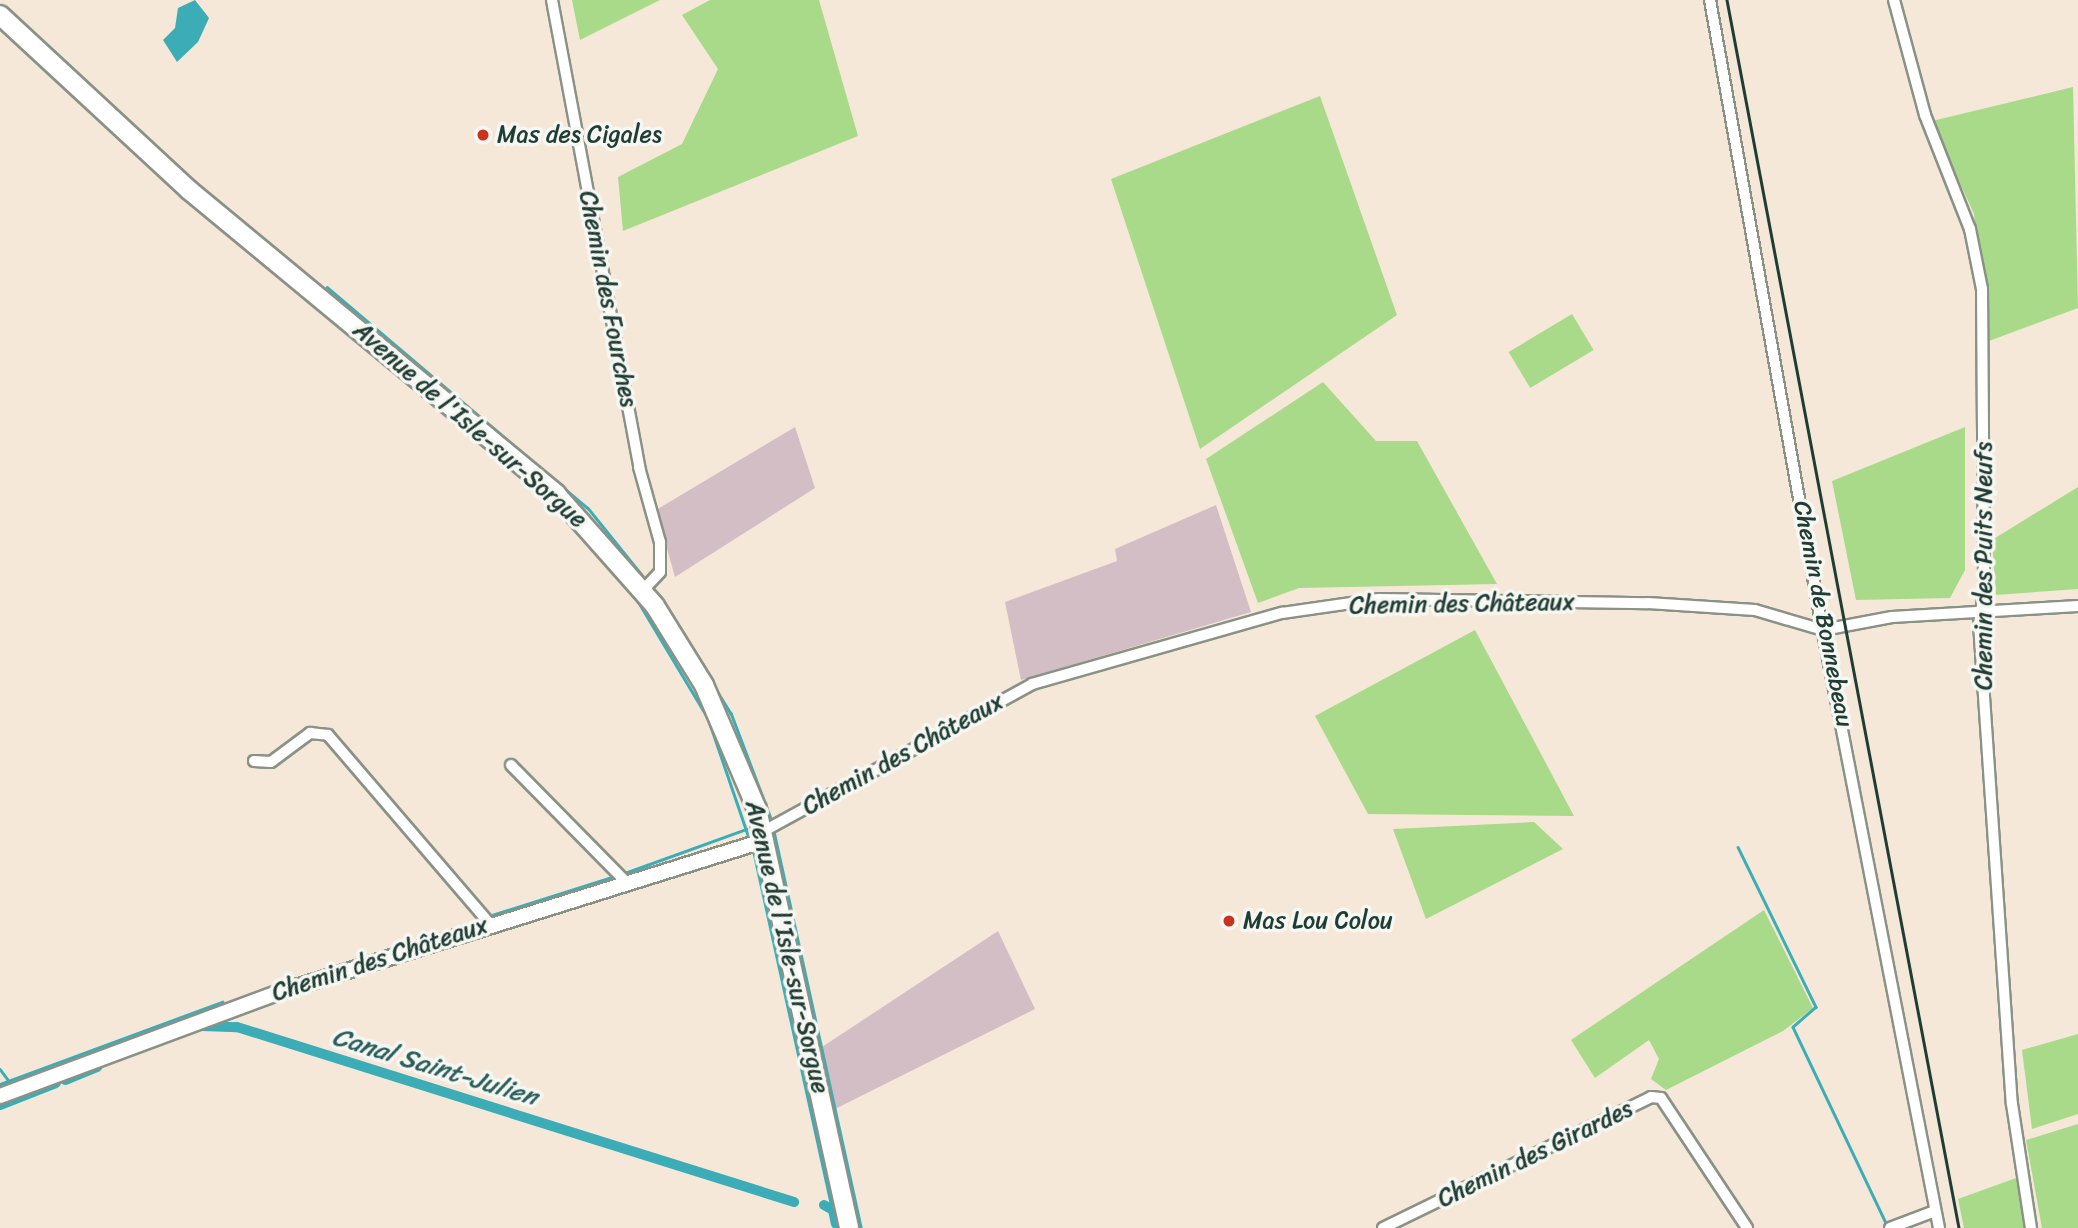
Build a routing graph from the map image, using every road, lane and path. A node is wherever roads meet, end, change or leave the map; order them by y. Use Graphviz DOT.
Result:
graph roads {
  1 [pos="552,0"];
  2 [pos="1710,0"];
  3 [pos="1894,0"];
  4 [pos="0,15"];
  5 [pos="643,590"];
  6 [pos="2078,606"];
  7 [pos="1981,611"];
  8 [pos="1823,630"];
  9 [pos="254,761"];
  10 [pos="511,765"];
  11 [pos="765,835"];
  12 [pos="625,881"];
  13 [pos="489,923"];
  14 [pos="0,1096"];
  15 [pos="1935,1211"];
  16 [pos="849,1228"];
  17 [pos="1383,1228"];
  18 [pos="1747,1228"];
  19 [pos="1890,1228"];
  20 [pos="1939,1228"];
  21 [pos="2031,1228"];
  1 -- 5 [label="street, Chemin des Fourches"];
  2 -- 8 [label="street, Chemin de Bonnebeau"];
  3 -- 7 [label="street, Chemin des Puits Neufs"];
  4 -- 5 [label="main road, Avenue de l'Isle-sur-Sorgue"];
  5 -- 11 [label="main road, Avenue de l'Isle-sur-Sorgue"];
  6 -- 7 [label="street, Chemin des Châteaux"];
  7 -- 8 [label="street, Chemin des Châteaux"];
  7 -- 21 [label="street, Chemin des Puits Neufs"];
  8 -- 11 [label="street, Chemin des Châteaux"];
  8 -- 15 [label="street, Chemin de Bonnebeau"];
  9 -- 13 [label="street"];
  10 -- 12 [label="street"];
  11 -- 12 [label="street, Chemin des Châteaux"];
  11 -- 16 [label="main road, Avenue de l'Isle-sur-Sorgue"];
  12 -- 13 [label="street, Chemin des Châteaux"];
  13 -- 14 [label="street, Chemin des Châteaux"];
  15 -- 19 [label="street"];
  15 -- 20 [label="street, Chemin de Bonnebeau"];
  17 -- 18 [label="street, Chemin des Girardes"];
}
